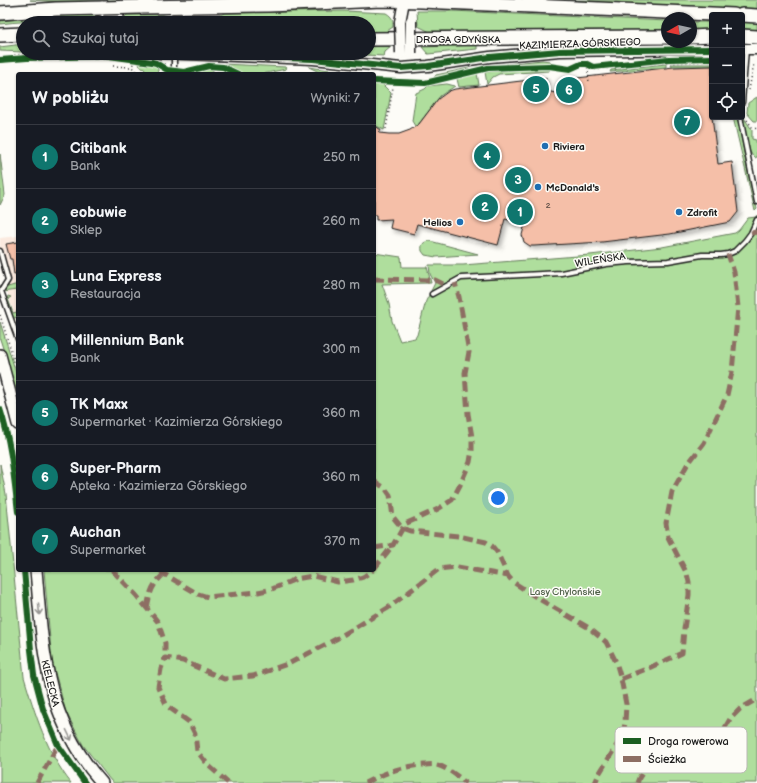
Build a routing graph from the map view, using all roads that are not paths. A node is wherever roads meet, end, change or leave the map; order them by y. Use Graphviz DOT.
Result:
graph roads {
  1 [pos="381,0"];
  2 [pos="404,1"];
  3 [pos="0,13"];
  4 [pos="709,14"];
  5 [pos="745,15"];
  6 [pos="757,16"];
  7 [pos="16,34"];
  8 [pos="0,35"];
  9 [pos="697,36"];
  10 [pos="709,36"];
  11 [pos="745,36"];
  12 [pos="757,36"];
  13 [pos="661,37"];
  14 [pos="376,39"];
  15 [pos="745,49"];
  16 [pos="757,49"];
  17 [pos="709,50"];
  18 [pos="174,60"];
  19 [pos="323,60"];
  20 [pos="412,67"];
  21 [pos="401,68"];
  22 [pos="174,72"];
  23 [pos="743,120"];
  24 [pos="757,202"];
  25 [pos="757,220"];
  26 [pos="0,251"];
  27 [pos="432,294"];
  28 [pos="1,295"];
  29 [pos="16,334"];
  30 [pos="0,355"];
  31 [pos="15,395"];
  32 [pos="36,572"];
  33 [pos="102,783"];
  1 -- 2 [label="main road"];
  1 -- 3 [label="main road, bridge"];
  2 -- 4 [label="main road"];
  2 -- 20 [label="street, bridge"];
  2 -- 21 [label="street, bridge"];
  5 -- 6 [label="main road"];
  7 -- 8 [label="main road"];
  9 -- 10 [label="main road"];
  11 -- 12 [label="main road"];
  13 -- 14 [label="main road, DROGA GDYŃSKA"];
  15 -- 16 [label="street"];
  17 -- 20 [label="street, KAZIMIERZA GÓRSKIEGO"];
  18 -- 22 [label="lane"];
  19 -- 21 [label="street, KAZIMIERZA GÓRSKIEGO"];
  20 -- 21 [label="street, KAZIMIERZA GÓRSKIEGO"];
  23 -- 24 [label="lane"];
  25 -- 27 [label="lane, WILEŃSKA"];
  26 -- 28 [label="lane"];
  28 -- 29 [label="lane"];
  30 -- 31 [label="main road"];
  32 -- 33 [label="main road, KIELECKA, one-way"];
}
